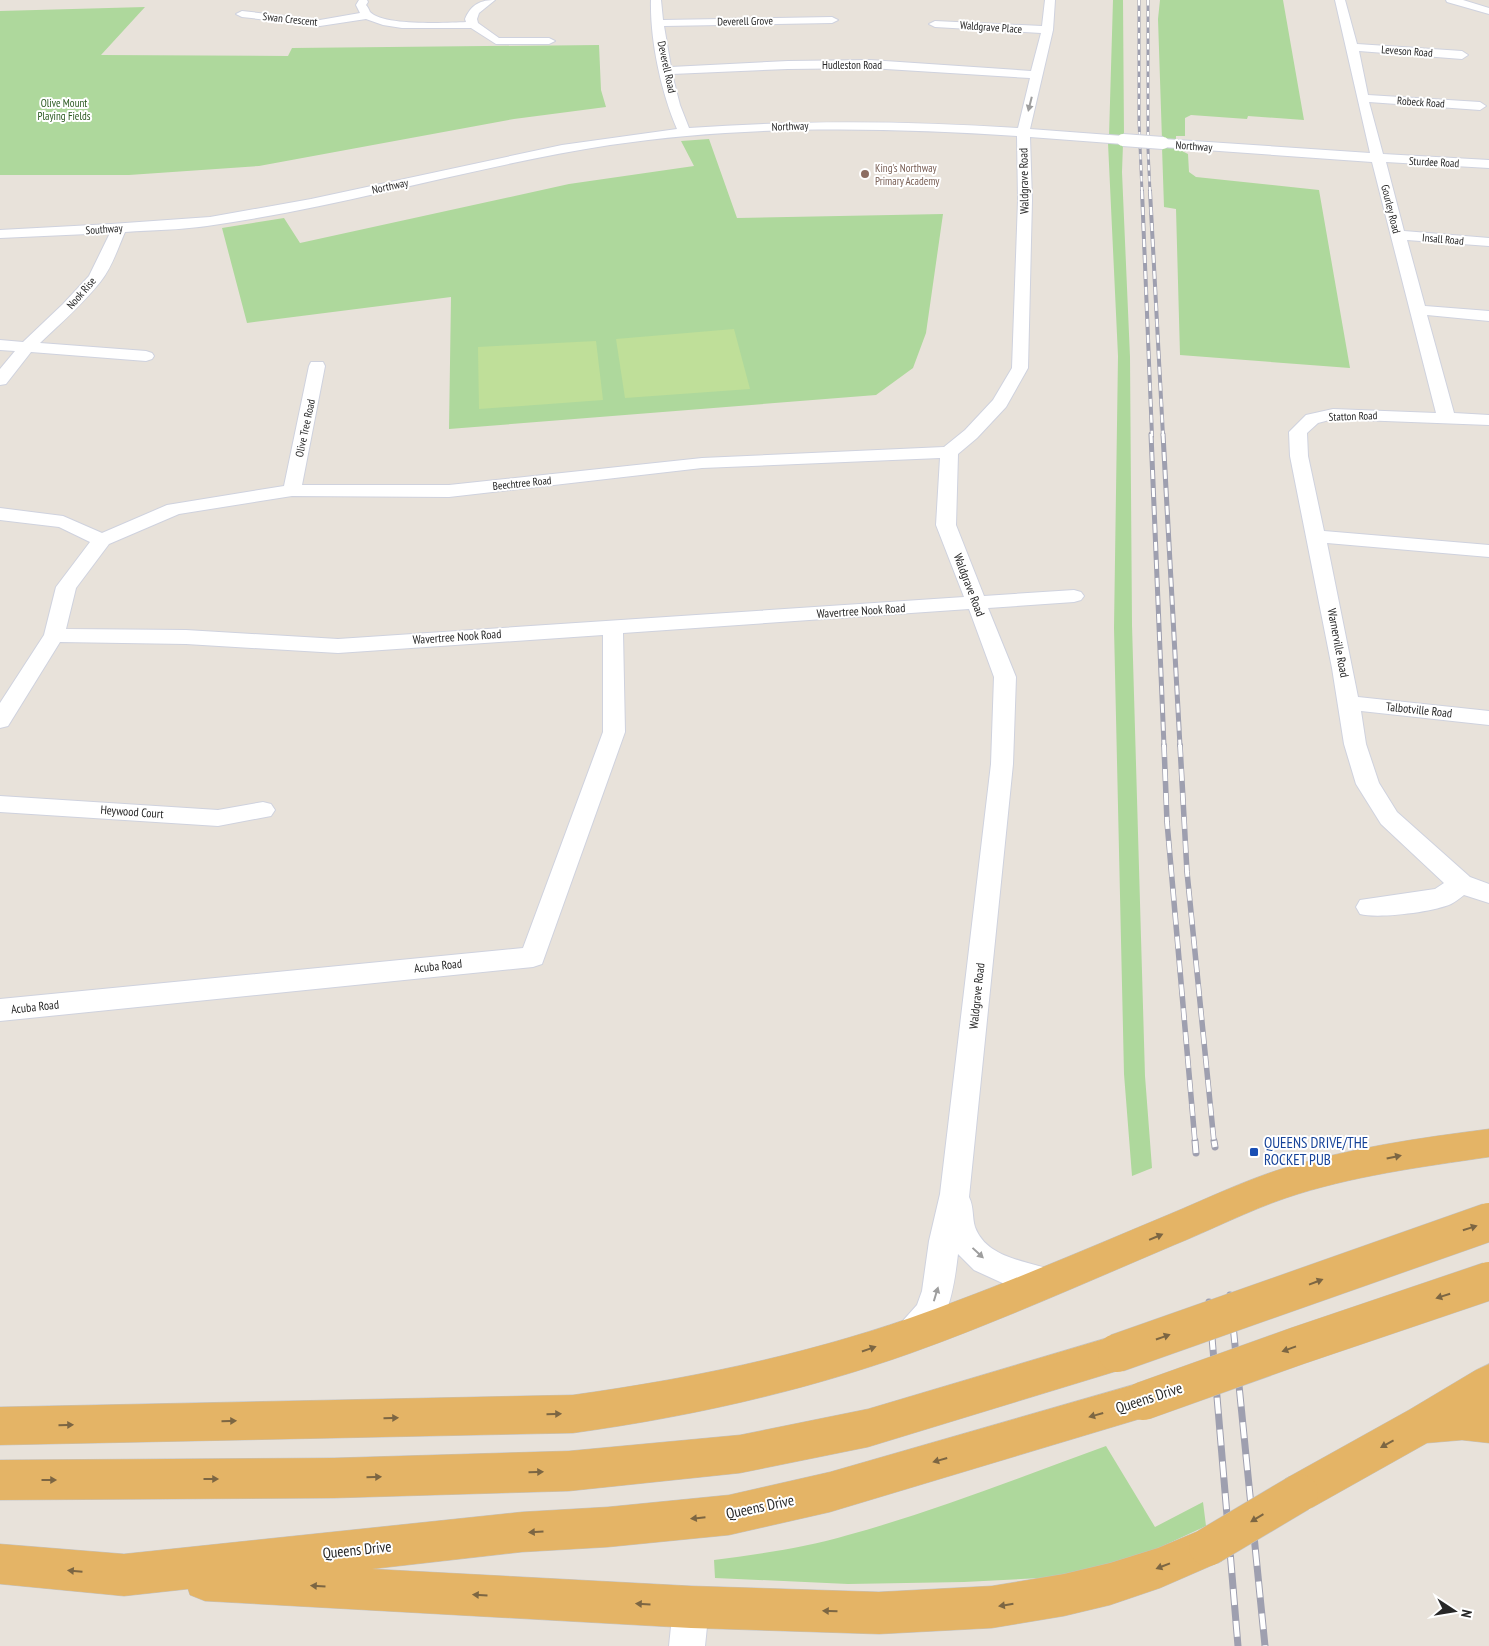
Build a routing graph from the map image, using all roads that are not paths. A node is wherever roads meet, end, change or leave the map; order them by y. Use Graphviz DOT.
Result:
graph roads {
  1 [pos="364,0"];
  2 [pos="490,0"];
  3 [pos="656,0"];
  4 [pos="1050,0"];
  5 [pos="1340,0"];
  6 [pos="1450,0"];
  7 [pos="1489,11"];
  8 [pos="242,14"];
  9 [pos="368,15"];
  10 [pos="272,17"];
  11 [pos="832,20"];
  12 [pos="658,22"];
  13 [pos="935,24"];
  14 [pos="473,25"];
  15 [pos="258,26"];
  16 [pos="1047,30"];
  17 [pos="548,41"];
  18 [pos="1352,47"];
  19 [pos="1462,55"];
  20 [pos="666,71"];
  21 [pos="1037,76"];
  22 [pos="1362,98"];
  23 [pos="1480,106"];
  24 [pos="685,133"];
  25 [pos="1023,133"];
  26 [pos="1378,159"];
  27 [pos="1489,164"];
  28 [pos="209,222"];
  29 [pos="120,228"];
  30 [pos="0,234"];
  31 [pos="1398,235"];
  32 [pos="1489,242"];
  33 [pos="1418,310"];
  34 [pos="1489,316"];
  35 [pos="0,345"];
  36 [pos="28,347"];
  37 [pos="146,356"];
  38 [pos="318,366"];
  39 [pos="0,380"];
  40 [pos="1446,417"];
  41 [pos="1489,420"];
  42 [pos="950,452"];
  43 [pos="292,490"];
  44 [pos="0,514"];
  45 [pos="1317,536"];
  46 [pos="102,540"];
  47 [pos="1489,550"];
  48 [pos="1074,596"];
  49 [pos="976,604"];
  50 [pos="614,626"];
  51 [pos="54,635"];
  52 [pos="1350,703"];
  53 [pos="1489,718"];
  54 [pos="0,721"];
  55 [pos="0,804"];
  56 [pos="263,810"];
  57 [pos="1461,884"];
  58 [pos="1489,894"];
  59 [pos="1369,906"];
  60 [pos="0,1010"];
  61 [pos="1489,1143"];
  62 [pos="955,1194"];
  63 [pos="1489,1222"];
  64 [pos="1047,1282"];
  65 [pos="1489,1282"];
  66 [pos="911,1335"];
  67 [pos="1489,1383"];
  68 [pos="1423,1424"];
  69 [pos="1489,1424"];
  70 [pos="0,1426"];
  71 [pos="0,1480"];
  72 [pos="0,1564"];
  73 [pos="124,1575"];
  74 [pos="689,1627"];
  1 -- 9 [label="street"];
  2 -- 14 [label="street"];
  3 -- 12 [label="street, Deverell Road"];
  4 -- 16 [label="street, Waldgrave Road"];
  5 -- 18 [label="street, Gourley Road"];
  6 -- 7 [label="street"];
  8 -- 10 [label="street, Swan Crescent"];
  9 -- 10 [label="street, Swan Crescent"];
  9 -- 14 [label="street, Swan Crescent"];
  10 -- 15 [label="street"];
  11 -- 12 [label="street, Deverell Grove"];
  12 -- 20 [label="street, Deverell Road"];
  13 -- 16 [label="street, Waldgrave Place"];
  14 -- 17 [label="street"];
  16 -- 21 [label="street, Waldgrave Road"];
  18 -- 19 [label="street, Leveson Road"];
  18 -- 22 [label="street, Gourley Road"];
  20 -- 21 [label="street, Hudleston Road"];
  20 -- 24 [label="street, Deverell Road"];
  21 -- 25 [label="street, Waldgrave Road, one-way"];
  22 -- 23 [label="street, Robeck Road"];
  22 -- 26 [label="street, Gourley Road"];
  24 -- 25 [label="street, Northway"];
  24 -- 28 [label="street, Northway"];
  25 -- 26 [label="street, Northway, bridge"];
  25 -- 42 [label="street, Waldgrave Road"];
  26 -- 27 [label="street, Sturdee Road"];
  26 -- 31 [label="street, Gourley Road"];
  28 -- 29 [label="street, Southway"];
  29 -- 30 [label="street, Southway"];
  29 -- 36 [label="street, Nook Rise"];
  31 -- 32 [label="street, Insall Road"];
  31 -- 33 [label="street, Gourley Road"];
  33 -- 34 [label="street"];
  33 -- 40 [label="street, Gourley Road"];
  35 -- 36 [label="street"];
  36 -- 37 [label="street"];
  36 -- 39 [label="street, Nook Rise"];
  38 -- 43 [label="street, Olive Tree Road"];
  40 -- 41 [label="street, Statton Road"];
  40 -- 45 [label="street, Statton Road"];
  42 -- 43 [label="street, Beechtree Road"];
  42 -- 49 [label="street, Waldgrave Road"];
  43 -- 46 [label="street, Beechtree Road"];
  44 -- 46 [label="street"];
  45 -- 47 [label="street"];
  45 -- 52 [label="street, Warnerville Road"];
  46 -- 51 [label="street"];
  48 -- 49 [label="street, Wavertree Nook Road"];
  49 -- 50 [label="street, Wavertree Nook Road"];
  49 -- 62 [label="street, Waldgrave Road"];
  50 -- 51 [label="street, Wavertree Nook Road"];
  50 -- 60 [label="street, Acuba Road"];
  51 -- 54 [label="street"];
  52 -- 53 [label="street, Talbotville Road"];
  52 -- 57 [label="street, Warnerville Road"];
  55 -- 56 [label="street, Heywood Court"];
  57 -- 58 [label="street, Warnerville Road"];
  57 -- 59 [label="street"];
  64 -- 61 [label="highway, one-way"];
  62 -- 64 [label="street, Waldgrave Road, one-way"];
  66 -- 62 [label="street, Waldgrave Road, one-way"];
  71 -- 63 [label="highway, one-way, bridge"];
  64 -- 66 [label="highway"];
  65 -- 73 [label="highway, Queens Drive, one-way, bridge"];
  70 -- 66 [label="highway, one-way"];
  67 -- 68 [label="highway"];
  68 -- 69 [label="highway"];
  68 -- 74 [label="highway, one-way, bridge"];
  73 -- 72 [label="highway, Queens Drive, one-way"];
  74 -- 73 [label="highway, one-way"];
}
